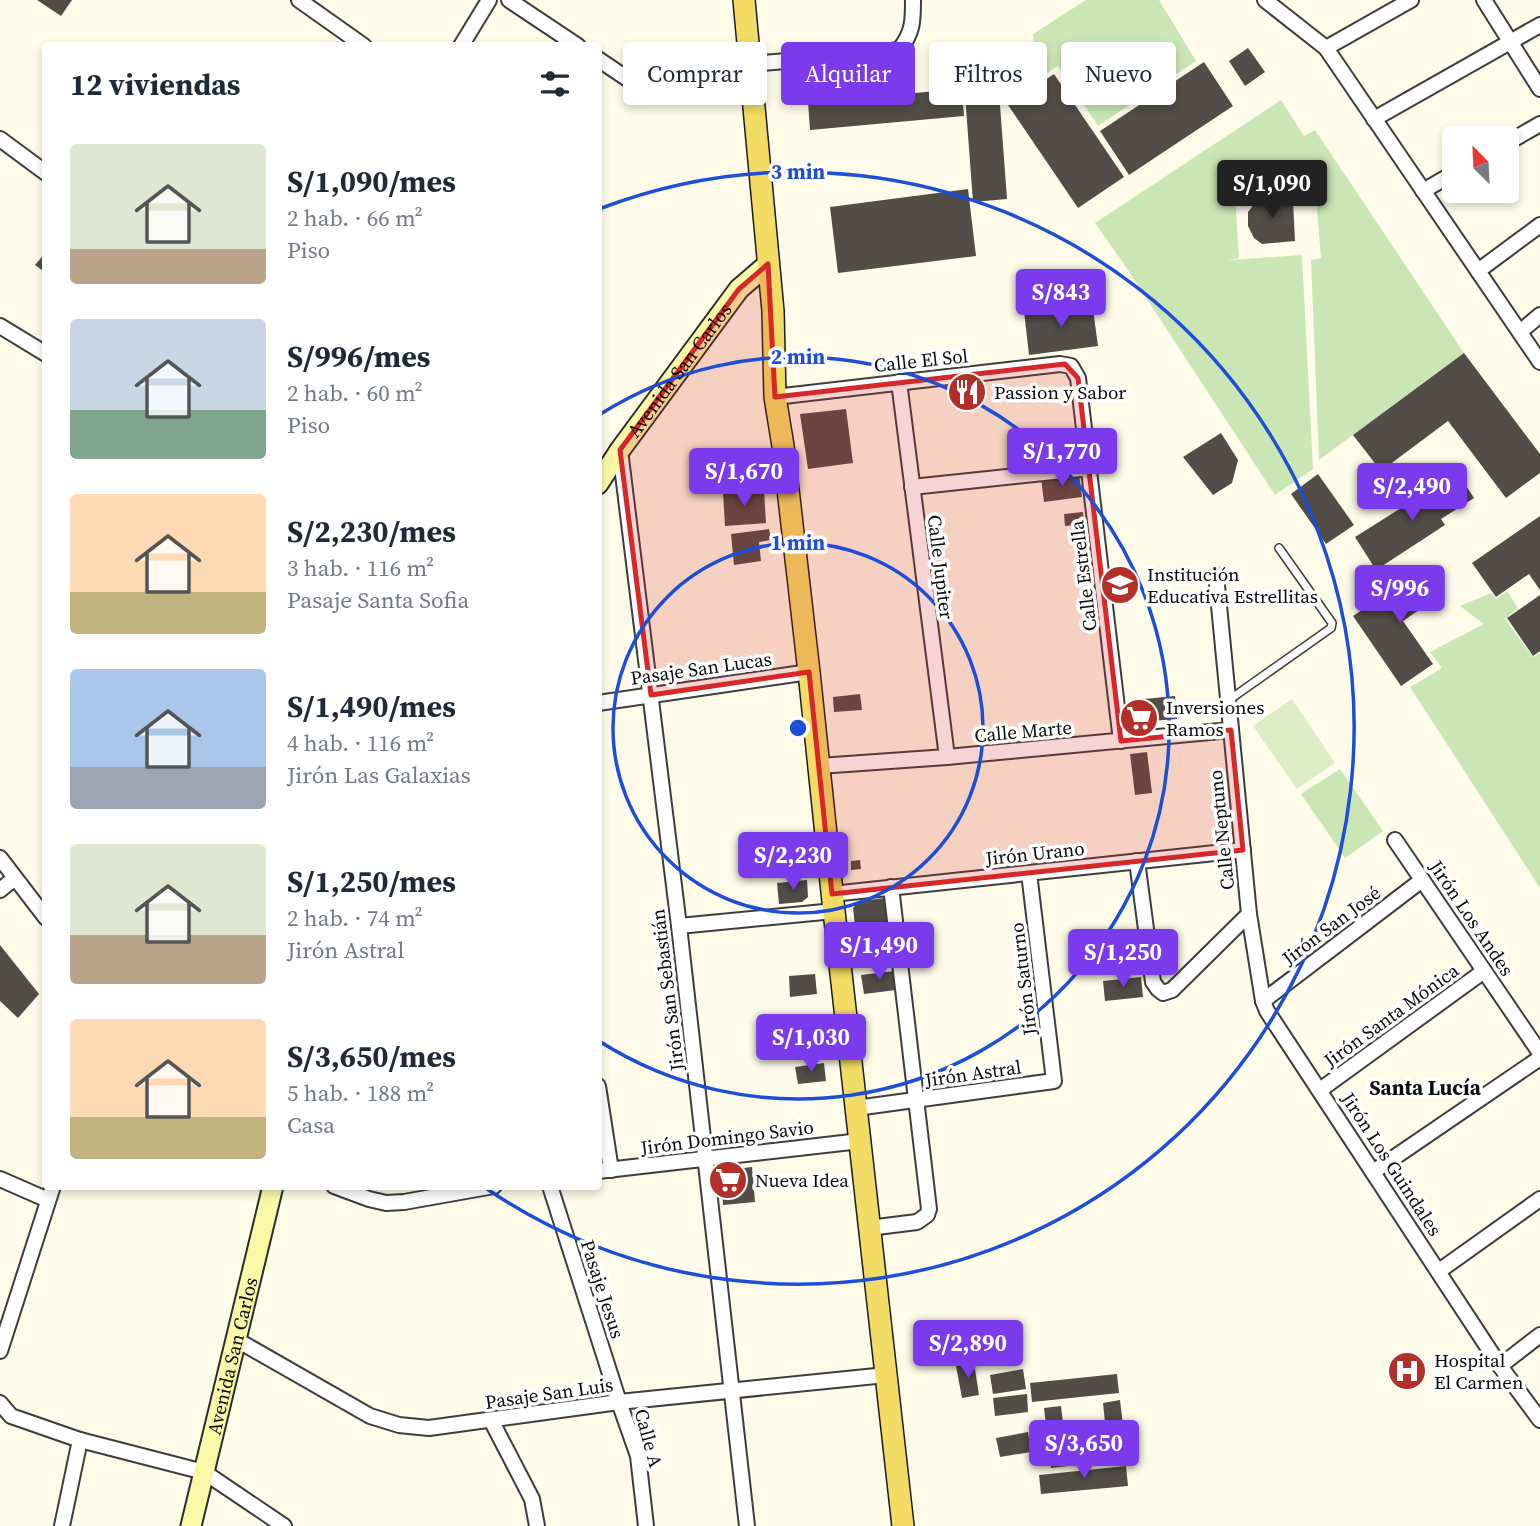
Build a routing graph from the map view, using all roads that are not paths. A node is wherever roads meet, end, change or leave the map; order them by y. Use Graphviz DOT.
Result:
graph roads {
  1 [pos="299,0"];
  2 [pos="489,0"];
  3 [pos="509,0"];
  4 [pos="744,0"];
  5 [pos="913,0"];
  6 [pos="1265,0"];
  7 [pos="1411,0"];
  8 [pos="1484,0"];
  9 [pos="1540,25"];
  10 [pos="358,42"];
  11 [pos="463,42"];
  12 [pos="572,42"];
  13 [pos="748,42"];
  14 [pos="1510,42"];
  15 [pos="1326,48"];
  16 [pos="602,62"];
  17 [pos="767,63"];
  18 [pos="623,76"];
  19 [pos="1540,89"];
  20 [pos="754,105"];
  21 [pos="1374,119"];
  22 [pos="1540,124"];
  23 [pos="1519,136"];
  24 [pos="0,139"];
  25 [pos="42,170"];
  26 [pos="1442,180"];
  27 [pos="1423,191"];
  28 [pos="1540,225"];
  29 [pos="768,264"];
  30 [pos="1478,271"];
  31 [pos="1540,315"];
  32 [pos="0,326"];
  33 [pos="1520,332"];
  34 [pos="42,352"];
  35 [pos="1540,362"];
  36 [pos="1072,366"];
  37 [pos="899,382"];
  38 [pos="775,397"];
  39 [pos="620,450"];
  40 [pos="1090,468"];
  41 [pos="602,478"];
  42 [pos="912,487"];
  43 [pos="1279,548"];
  44 [pos="1216,575"];
  45 [pos="809,672"];
  46 [pos="651,695"];
  47 [pos="1229,700"];
  48 [pos="602,702"];
  49 [pos="1231,730"];
  50 [pos="1121,741"];
  51 [pos="947,757"];
  52 [pos="819,766"];
  53 [pos="1395,840"];
  54 [pos="1243,850"];
  55 [pos="0,858"];
  56 [pos="1137,861"];
  57 [pos="1029,873"];
  58 [pos="15,878"];
  59 [pos="1422,880"];
  60 [pos="891,887"];
  61 [pos="0,890"];
  62 [pos="833,902"];
  63 [pos="42,913"];
  64 [pos="1249,914"];
  65 [pos="679,926"];
  66 [pos="1484,971"];
  67 [pos="1263,1001"];
  68 [pos="1540,1056"];
  69 [pos="1054,1081"];
  70 [pos="1320,1090"];
  71 [pos="916,1100"];
  72 [pos="856,1108"];
  73 [pos="602,1135"];
  74 [pos="860,1141"];
  75 [pos="706,1159"];
  76 [pos="605,1171"];
  77 [pos="1373,1171"];
  78 [pos="0,1179"];
  79 [pos="272,1190"];
  80 [pos="345,1190"];
  81 [pos="472,1190"];
  82 [pos="551,1190"];
  83 [pos="50,1193"];
  84 [pos="1540,1199"];
  85 [pos="869,1228"];
  86 [pos="1439,1271"];
  87 [pos="1540,1335"];
  88 [pos="237,1340"];
  89 [pos="0,1351"];
  90 [pos="1500,1366"];
  91 [pos="886,1375"];
  92 [pos="732,1391"];
  93 [pos="620,1402"];
  94 [pos="0,1403"];
  95 [pos="491,1420"];
  96 [pos="1540,1420"];
  97 [pos="80,1440"];
  98 [pos="204,1472"];
  99 [pos="62,1526"];
  100 [pos="191,1526"];
  101 [pos="285,1526"];
  102 [pos="537,1526"];
  103 [pos="646,1526"];
  104 [pos="747,1526"];
  105 [pos="903,1526"];
  1 -- 10 [label="street"];
  2 -- 11 [label="street"];
  3 -- 12 [label="street"];
  4 -- 13 [label="main road"];
  5 -- 17 [label="street"];
  6 -- 15 [label="street"];
  7 -- 15 [label="street"];
  8 -- 14 [label="street"];
  9 -- 14 [label="street"];
  14 -- 19 [label="street"];
  14 -- 21 [label="street"];
  15 -- 21 [label="street"];
  16 -- 18 [label="street"];
  20 -- 29 [label="main road"];
  21 -- 27 [label="street"];
  22 -- 23 [label="street"];
  24 -- 25 [label="street"];
  26 -- 27 [label="street"];
  27 -- 30 [label="street"];
  28 -- 30 [label="street"];
  29 -- 38 [label="main road"];
  29 -- 39 [label="main road, Avenida San Carlos"];
  30 -- 33 [label="street"];
  31 -- 33 [label="street"];
  32 -- 34 [label="street"];
  33 -- 35 [label="street"];
  36 -- 37 [label="street, Calle El Sol"];
  36 -- 40 [label="street, Calle Estrella"];
  37 -- 38 [label="street, Calle El Sol"];
  37 -- 42 [label="street, Calle Jupiter"];
  38 -- 45 [label="main road"];
  39 -- 41 [label="main road, Avenida San Carlos"];
  39 -- 46 [label="street, Jirón San Sebastián"];
  40 -- 42 [label="street"];
  40 -- 50 [label="street, Calle Estrella"];
  42 -- 51 [label="street, Calle Jupiter"];
  43 -- 47 [label="lane"];
  44 -- 47 [label="street, Calle Neptuno"];
  45 -- 46 [label="street, Pasaje San Lucas"];
  45 -- 52 [label="main road"];
  46 -- 48 [label="street, Pasaje San Lucas"];
  46 -- 65 [label="street, Jirón San Sebastián"];
  47 -- 49 [label="street, Calle Neptuno"];
  49 -- 50 [label="street, Calle Marte"];
  49 -- 54 [label="street, Calle Neptuno"];
  50 -- 51 [label="street, Calle Marte"];
  51 -- 52 [label="street, Calle Marte"];
  52 -- 62 [label="main road"];
  53 -- 59 [label="street, Jirón Los Andes"];
  54 -- 56 [label="street, Jirón Urano"];
  54 -- 64 [label="street, Calle Neptuno"];
  55 -- 58 [label="street"];
  56 -- 57 [label="street, Jirón Urano"];
  56 -- 64 [label="street"];
  57 -- 60 [label="street, Jirón Urano"];
  57 -- 69 [label="street, Jirón Saturno"];
  58 -- 61 [label="street"];
  58 -- 63 [label="street"];
  59 -- 66 [label="street, Jirón Los Andes"];
  59 -- 67 [label="street, Jirón San José"];
  60 -- 62 [label="street, Jirón Urano"];
  60 -- 71 [label="street"];
  62 -- 65 [label="street, Jirón Urano"];
  62 -- 72 [label="main road"];
  64 -- 67 [label="street, Jirón Los Guindales"];
  65 -- 75 [label="street, Jirón San Sebastián"];
  66 -- 68 [label="street, Jirón Los Andes"];
  66 -- 70 [label="street, Jirón Santa Mónica"];
  67 -- 70 [label="street, Jirón Los Guindales"];
  68 -- 77 [label="street"];
  69 -- 71 [label="street, Jirón Astral"];
  70 -- 77 [label="street, Jirón Los Guindales"];
  71 -- 72 [label="street, Jirón Astral"];
  71 -- 85 [label="street"];
  72 -- 74 [label="main road"];
  73 -- 76 [label="street"];
  74 -- 75 [label="street, Jirón Domingo Savio"];
  74 -- 85 [label="main road"];
  75 -- 76 [label="street, Jirón Domingo Savio"];
  75 -- 92 [label="street, Jirón San Sebastián"];
  77 -- 86 [label="street, Jirón Los Guindales"];
  78 -- 83 [label="street"];
  79 -- 88 [label="main road, Avenida San Carlos"];
  80 -- 81 [label="street"];
  82 -- 93 [label="street, Pasaje Jesus"];
  83 -- 89 [label="street"];
  84 -- 86 [label="street"];
  85 -- 91 [label="main road"];
  86 -- 90 [label="street, Jirón Los Guindales"];
  87 -- 90 [label="street"];
  88 -- 95 [label="street, Pasaje San Luis"];
  88 -- 98 [label="main road, Avenida San Carlos"];
  90 -- 96 [label="street, Jirón Los Guindales"];
  91 -- 92 [label="street, Pasaje San Luis"];
  91 -- 105 [label="main road"];
  92 -- 93 [label="street, Pasaje San Luis"];
  92 -- 104 [label="street, Jirón San Sebastián"];
  93 -- 95 [label="street, Pasaje San Luis"];
  93 -- 103 [label="street, Calle A"];
  94 -- 97 [label="street"];
  95 -- 102 [label="street"];
  97 -- 98 [label="street"];
  97 -- 99 [label="street"];
  98 -- 100 [label="main road, Avenida San Carlos"];
  98 -- 101 [label="street"];
}
